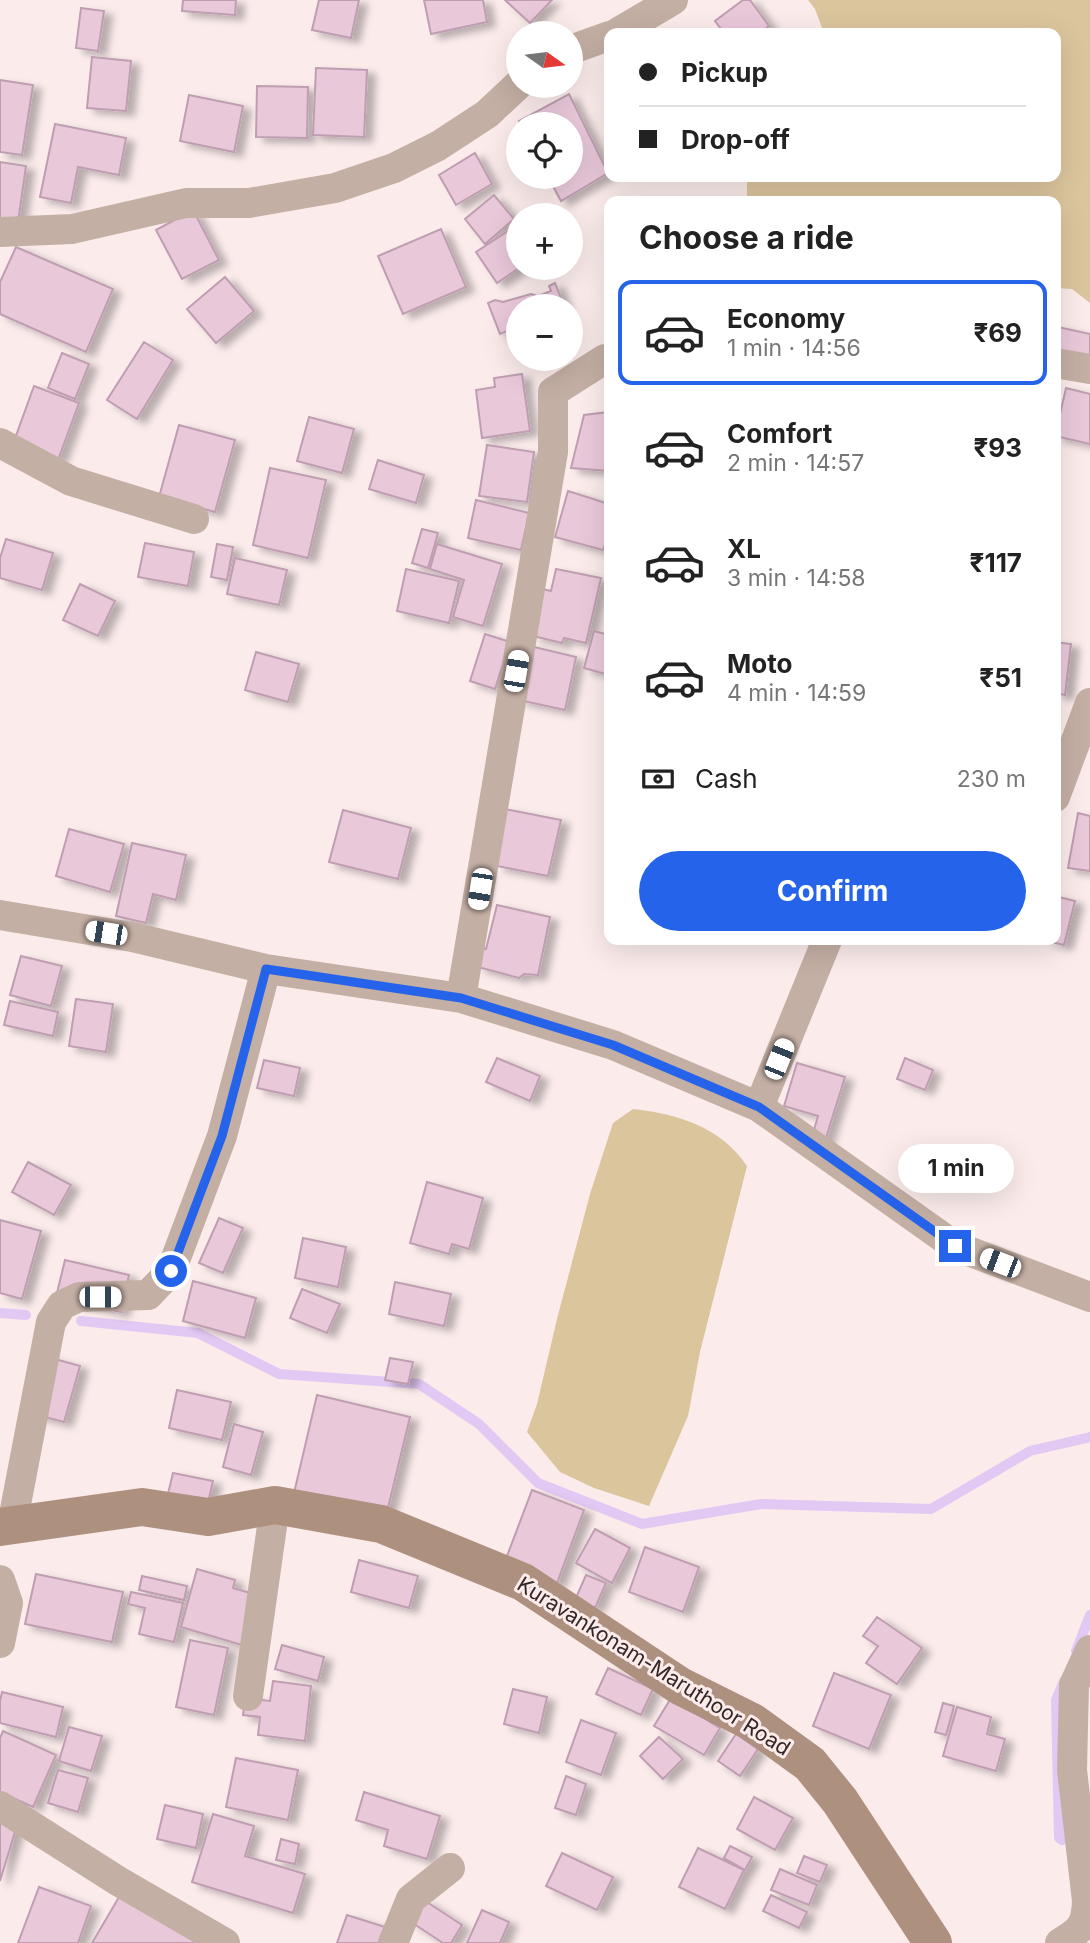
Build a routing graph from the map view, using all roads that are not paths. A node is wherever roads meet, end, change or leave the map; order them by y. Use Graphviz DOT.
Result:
graph roads {
  1 [pos="673,0"];
  2 [pos="625,28"];
  3 [pos="604,38"];
  4 [pos="583,45"];
  5 [pos="506,96"];
  6 [pos="0,232"];
  7 [pos="604,360"];
  8 [pos="1061,364"];
  9 [pos="1090,369"];
  10 [pos="0,443"];
  11 [pos="194,519"];
  12 [pos="1090,703"];
  13 [pos="1061,781"];
  14 [pos="0,915"];
  15 [pos="825,945"];
  16 [pos="266,969"];
  17 [pos="461,998"];
  18 [pos="759,1107"];
  19 [pos="1090,1297"];
  20 [pos="275,1504"];
  21 [pos="6,1526"];
  22 [pos="0,1580"];
  23 [pos="0,1643"];
  24 [pos="1090,1650"];
  25 [pos="248,1696"];
  26 [pos="0,1806"];
  27 [pos="450,1868"];
  28 [pos="215,1941"];
  29 [pos="393,1943"];
  30 [pos="933,1943"];
  31 [pos="1060,1943"];
  1 -- 2 [label="street"];
  3 -- 4 [label="street"];
  5 -- 6 [label="street"];
  7 -- 17 [label="street"];
  8 -- 9 [label="street"];
  10 -- 11 [label="street"];
  12 -- 13 [label="street"];
  14 -- 16 [label="street"];
  15 -- 18 [label="street"];
  16 -- 17 [label="street"];
  16 -- 21 [label="street"];
  17 -- 18 [label="street"];
  18 -- 19 [label="street"];
  20 -- 21 [label="main road, Kuravankonam-Maruthoor Road"];
  20 -- 25 [label="street"];
  20 -- 30 [label="main road, Kuravankonam-Maruthoor Road"];
  22 -- 23 [label="street"];
  24 -- 31 [label="street"];
  26 -- 28 [label="street"];
  27 -- 29 [label="street"];
}
